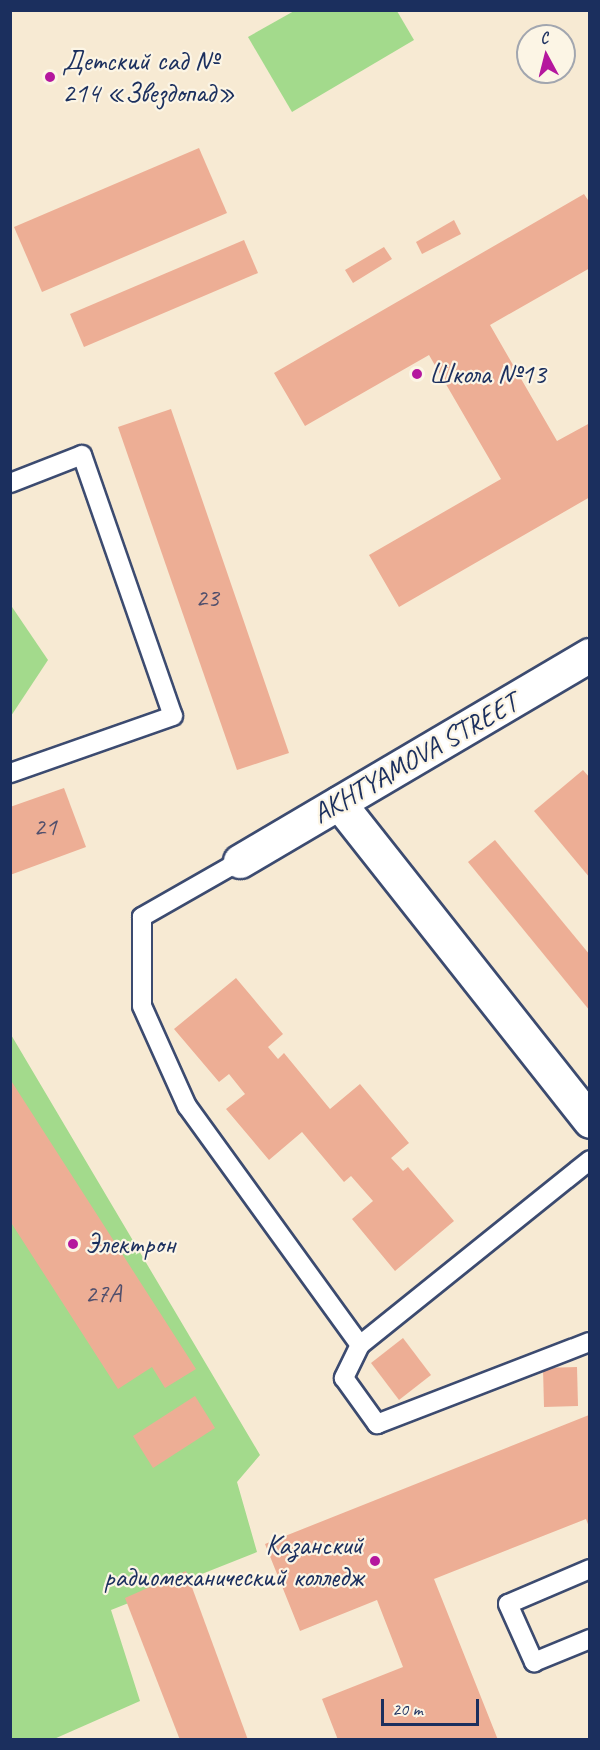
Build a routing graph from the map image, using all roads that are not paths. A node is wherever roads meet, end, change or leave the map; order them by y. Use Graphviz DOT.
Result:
graph roads {
  1 [pos="10,483"];
  2 [pos="590,655"];
  3 [pos="10,773"];
  4 [pos="339,803"];
  5 [pos="240,861"];
  6 [pos="590,1121"];
  7 [pos="590,1160"];
  8 [pos="590,1342"];
  9 [pos="360,1345"];
  10 [pos="590,1569"];
  11 [pos="590,1639"];
  1 -- 3 [label="lane"];
  2 -- 4 [label="street, AKHTYAMOVA STREET"];
  4 -- 5 [label="street, AKHTYAMOVA STREET"];
  4 -- 6 [label="street"];
  5 -- 9 [label="lane"];
  7 -- 9 [label="lane"];
  8 -- 9 [label="lane"];
  10 -- 11 [label="lane"];
}
